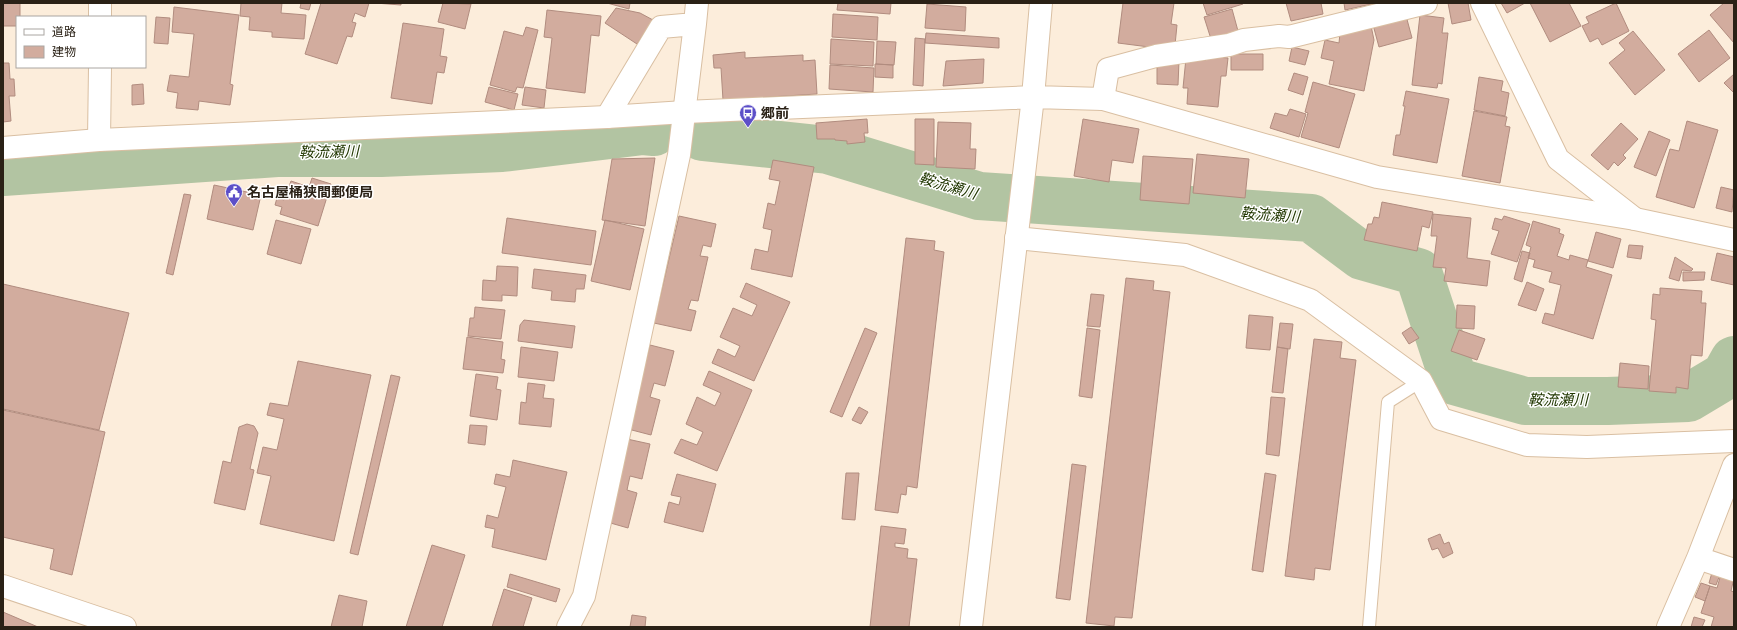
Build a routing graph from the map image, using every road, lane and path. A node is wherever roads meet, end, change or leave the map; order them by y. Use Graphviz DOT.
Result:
graph roads {
  1 [pos="100,3"];
  2 [pos="1041,3"];
  3 [pos="1426,3"];
  4 [pos="1482,3"];
  5 [pos="696,14"];
  6 [pos="100,16"];
  7 [pos="100,68"];
  8 [pos="1032,97"];
  9 [pos="1103,99"];
  10 [pos="684,112"];
  11 [pos="608,117"];
  12 [pos="99,140"];
  13 [pos="3,148"];
  14 [pos="1635,219"];
  15 [pos="1016,238"];
  16 [pos="1734,240"];
  17 [pos="1421,381"];
  18 [pos="1734,441"];
  19 [pos="1734,466"];
  20 [pos="1698,558"];
  21 [pos="1734,570"];
  22 [pos="3,586"];
  23 [pos="125,627"];
  24 [pos="568,627"];
  25 [pos="971,627"];
  26 [pos="1369,627"];
  27 [pos="1668,627"];
  1 -- 6 [label="street"];
  2 -- 8 [label="street"];
  3 -- 9 [label="street"];
  4 -- 14 [label="street"];
  5 -- 10 [label="street"];
  5 -- 11 [label="street"];
  7 -- 12 [label="street"];
  8 -- 9 [label="street"];
  8 -- 10 [label="street"];
  8 -- 15 [label="street"];
  9 -- 14 [label="street"];
  10 -- 11 [label="street"];
  10 -- 24 [label="street"];
  11 -- 12 [label="street"];
  12 -- 13 [label="street"];
  14 -- 16 [label="street"];
  15 -- 17 [label="street"];
  15 -- 25 [label="street"];
  17 -- 18 [label="street"];
  17 -- 26 [label="lane"];
  19 -- 20 [label="street"];
  20 -- 21 [label="street"];
  20 -- 27 [label="street"];
  22 -- 23 [label="street"];
}
